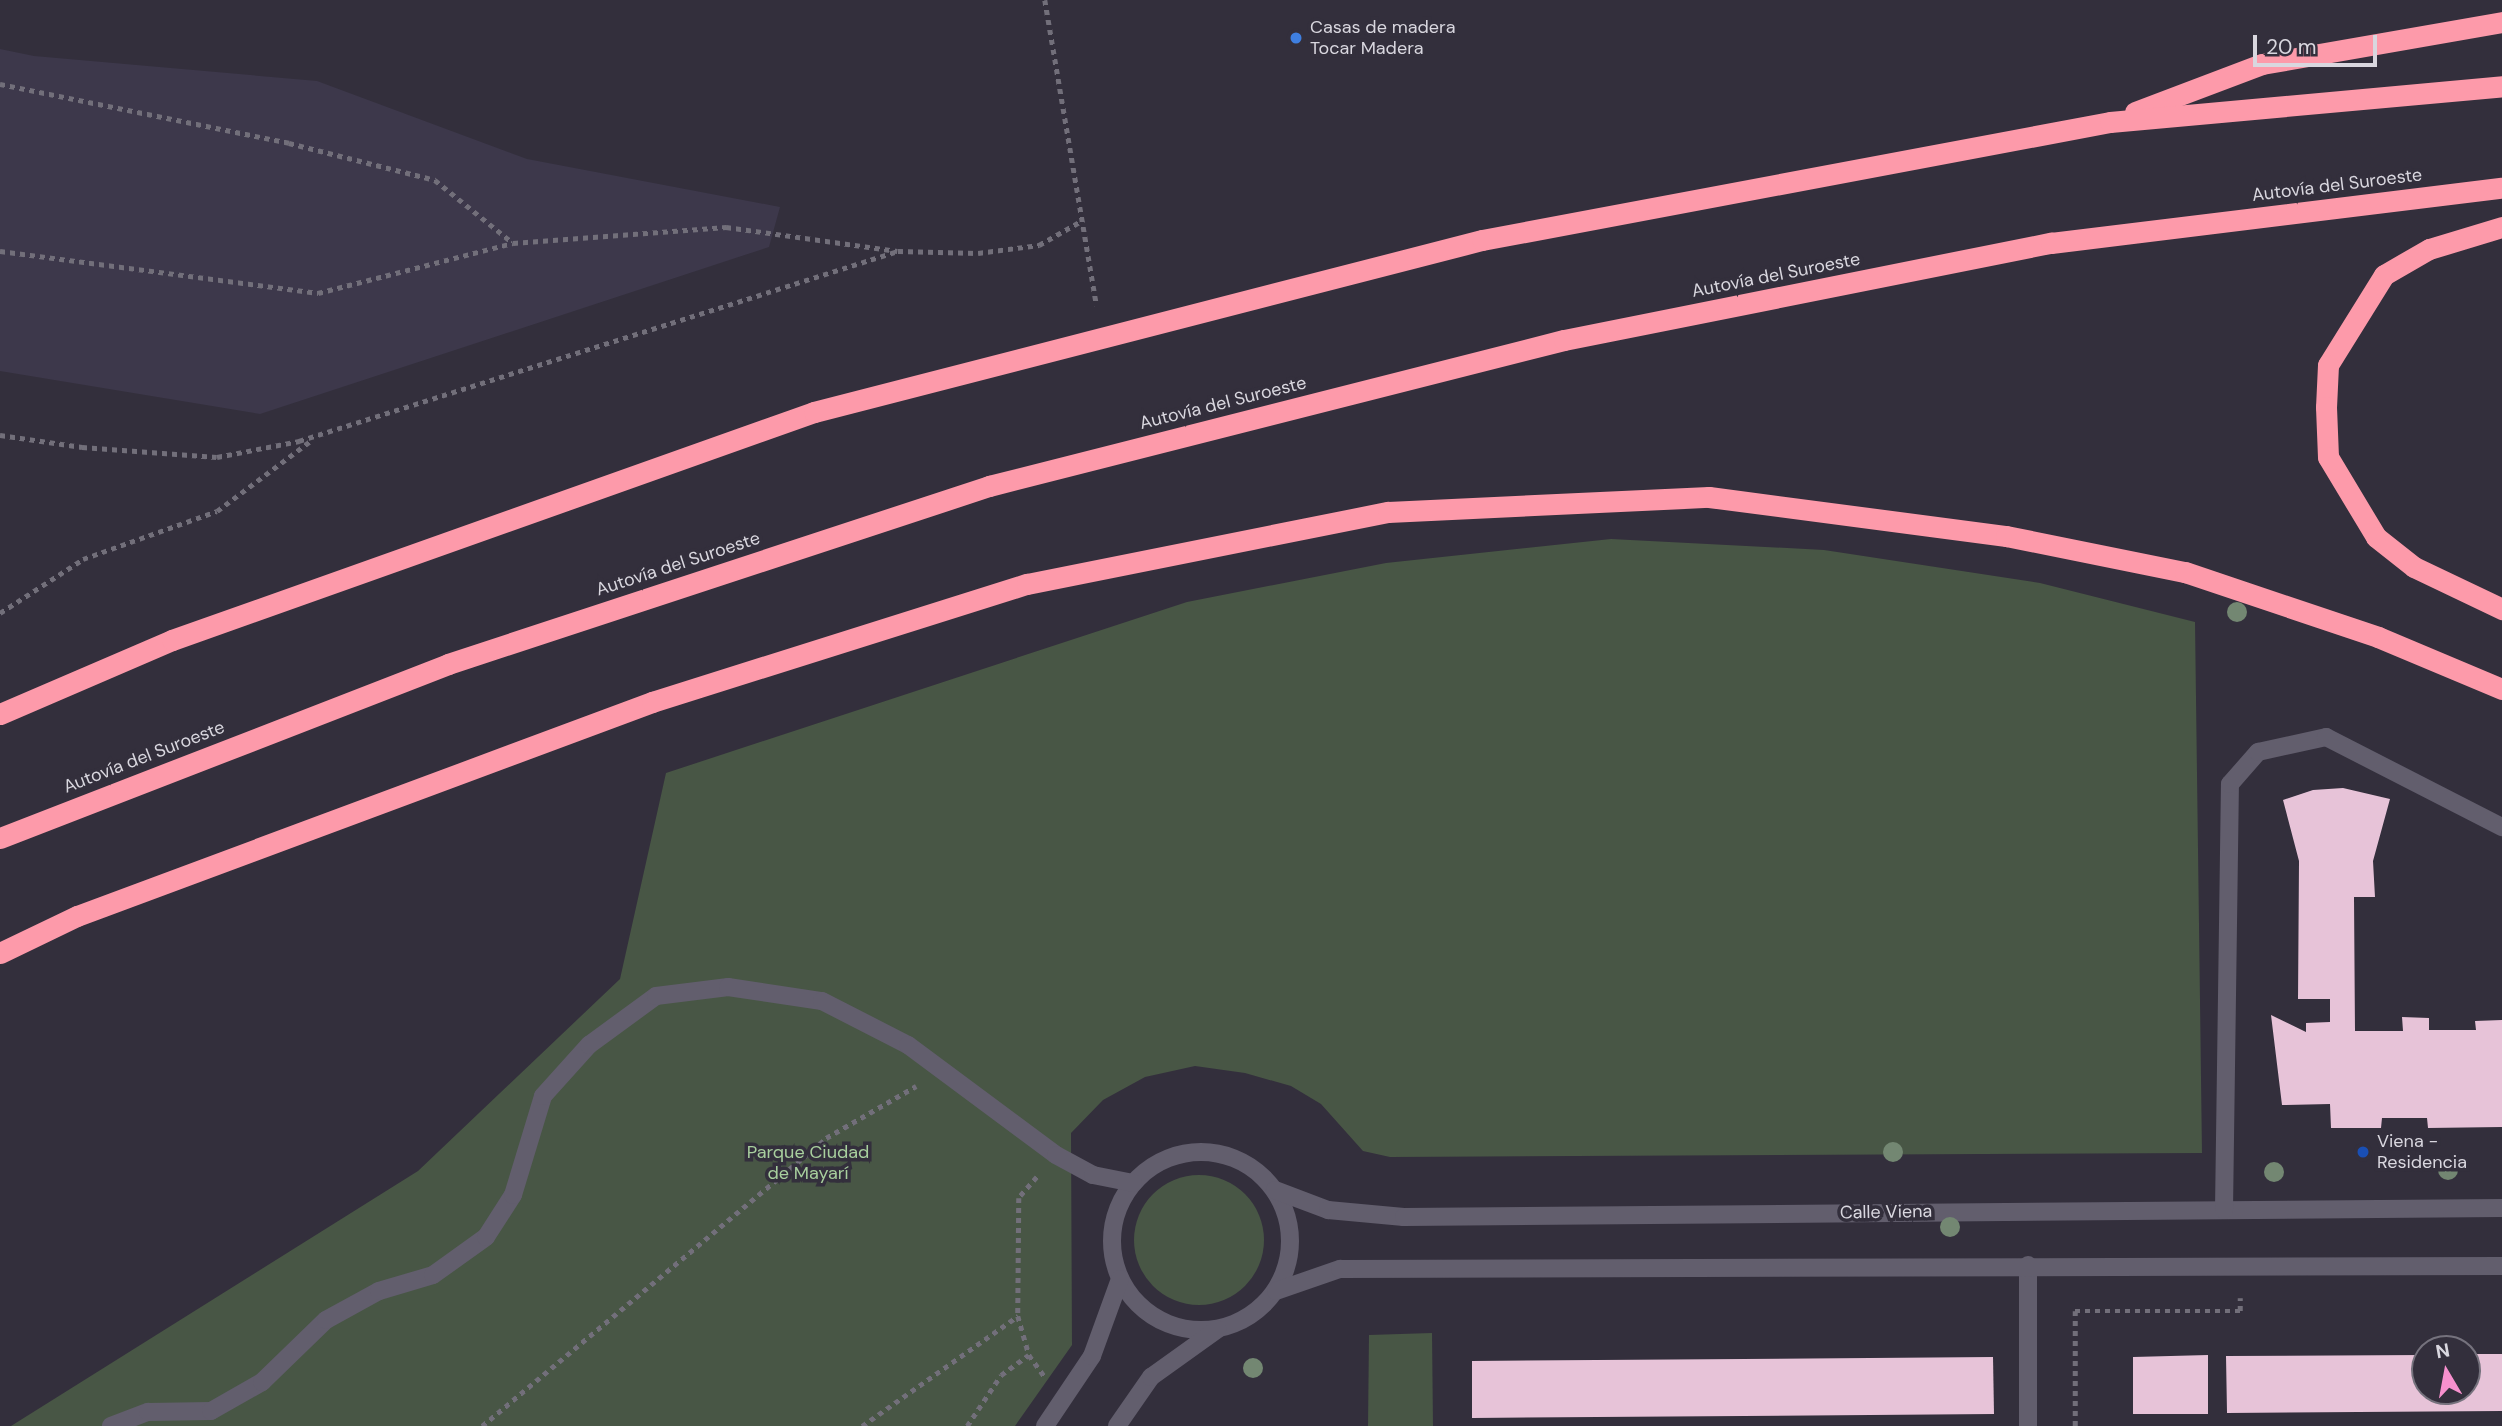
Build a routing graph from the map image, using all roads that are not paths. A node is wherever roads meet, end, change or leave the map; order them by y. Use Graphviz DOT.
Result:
graph roads {
  1 [pos="2502,22"];
  2 [pos="2502,86"];
  3 [pos="2110,122"];
  4 [pos="2502,188"];
  5 [pos="2502,227"];
  6 [pos="2502,609"];
  7 [pos="2502,688"];
  8 [pos="0,714"];
  9 [pos="2502,827"];
  10 [pos="0,838"];
  11 [pos="0,953"];
  12 [pos="1133,1183"];
  13 [pos="1275,1189"];
  14 [pos="2502,1208"];
  15 [pos="2224,1210"];
  16 [pos="2028,1265"];
  17 [pos="2502,1266"];
  18 [pos="1120,1279"];
  19 [pos="1276,1291"];
  20 [pos="1218,1329"];
  21 [pos="111,1426"];
  22 [pos="1045,1426"];
  23 [pos="1117,1426"];
  24 [pos="2028,1426"];
  1 -- 3 [label="highway"];
  2 -- 3 [label="highway"];
  3 -- 8 [label="highway"];
  4 -- 10 [label="highway, Autovía del Suroeste"];
  5 -- 6 [label="highway"];
  7 -- 11 [label="highway"];
  9 -- 15 [label="street"];
  12 -- 13 [label="street"];
  12 -- 18 [label="street"];
  12 -- 21 [label="street"];
  13 -- 15 [label="street, Calle Viena"];
  13 -- 19 [label="street"];
  14 -- 15 [label="street, Calle Viena"];
  16 -- 17 [label="street"];
  16 -- 19 [label="street"];
  16 -- 24 [label="street"];
  18 -- 20 [label="street"];
  18 -- 22 [label="street"];
  19 -- 20 [label="street"];
  20 -- 23 [label="street"];
}
